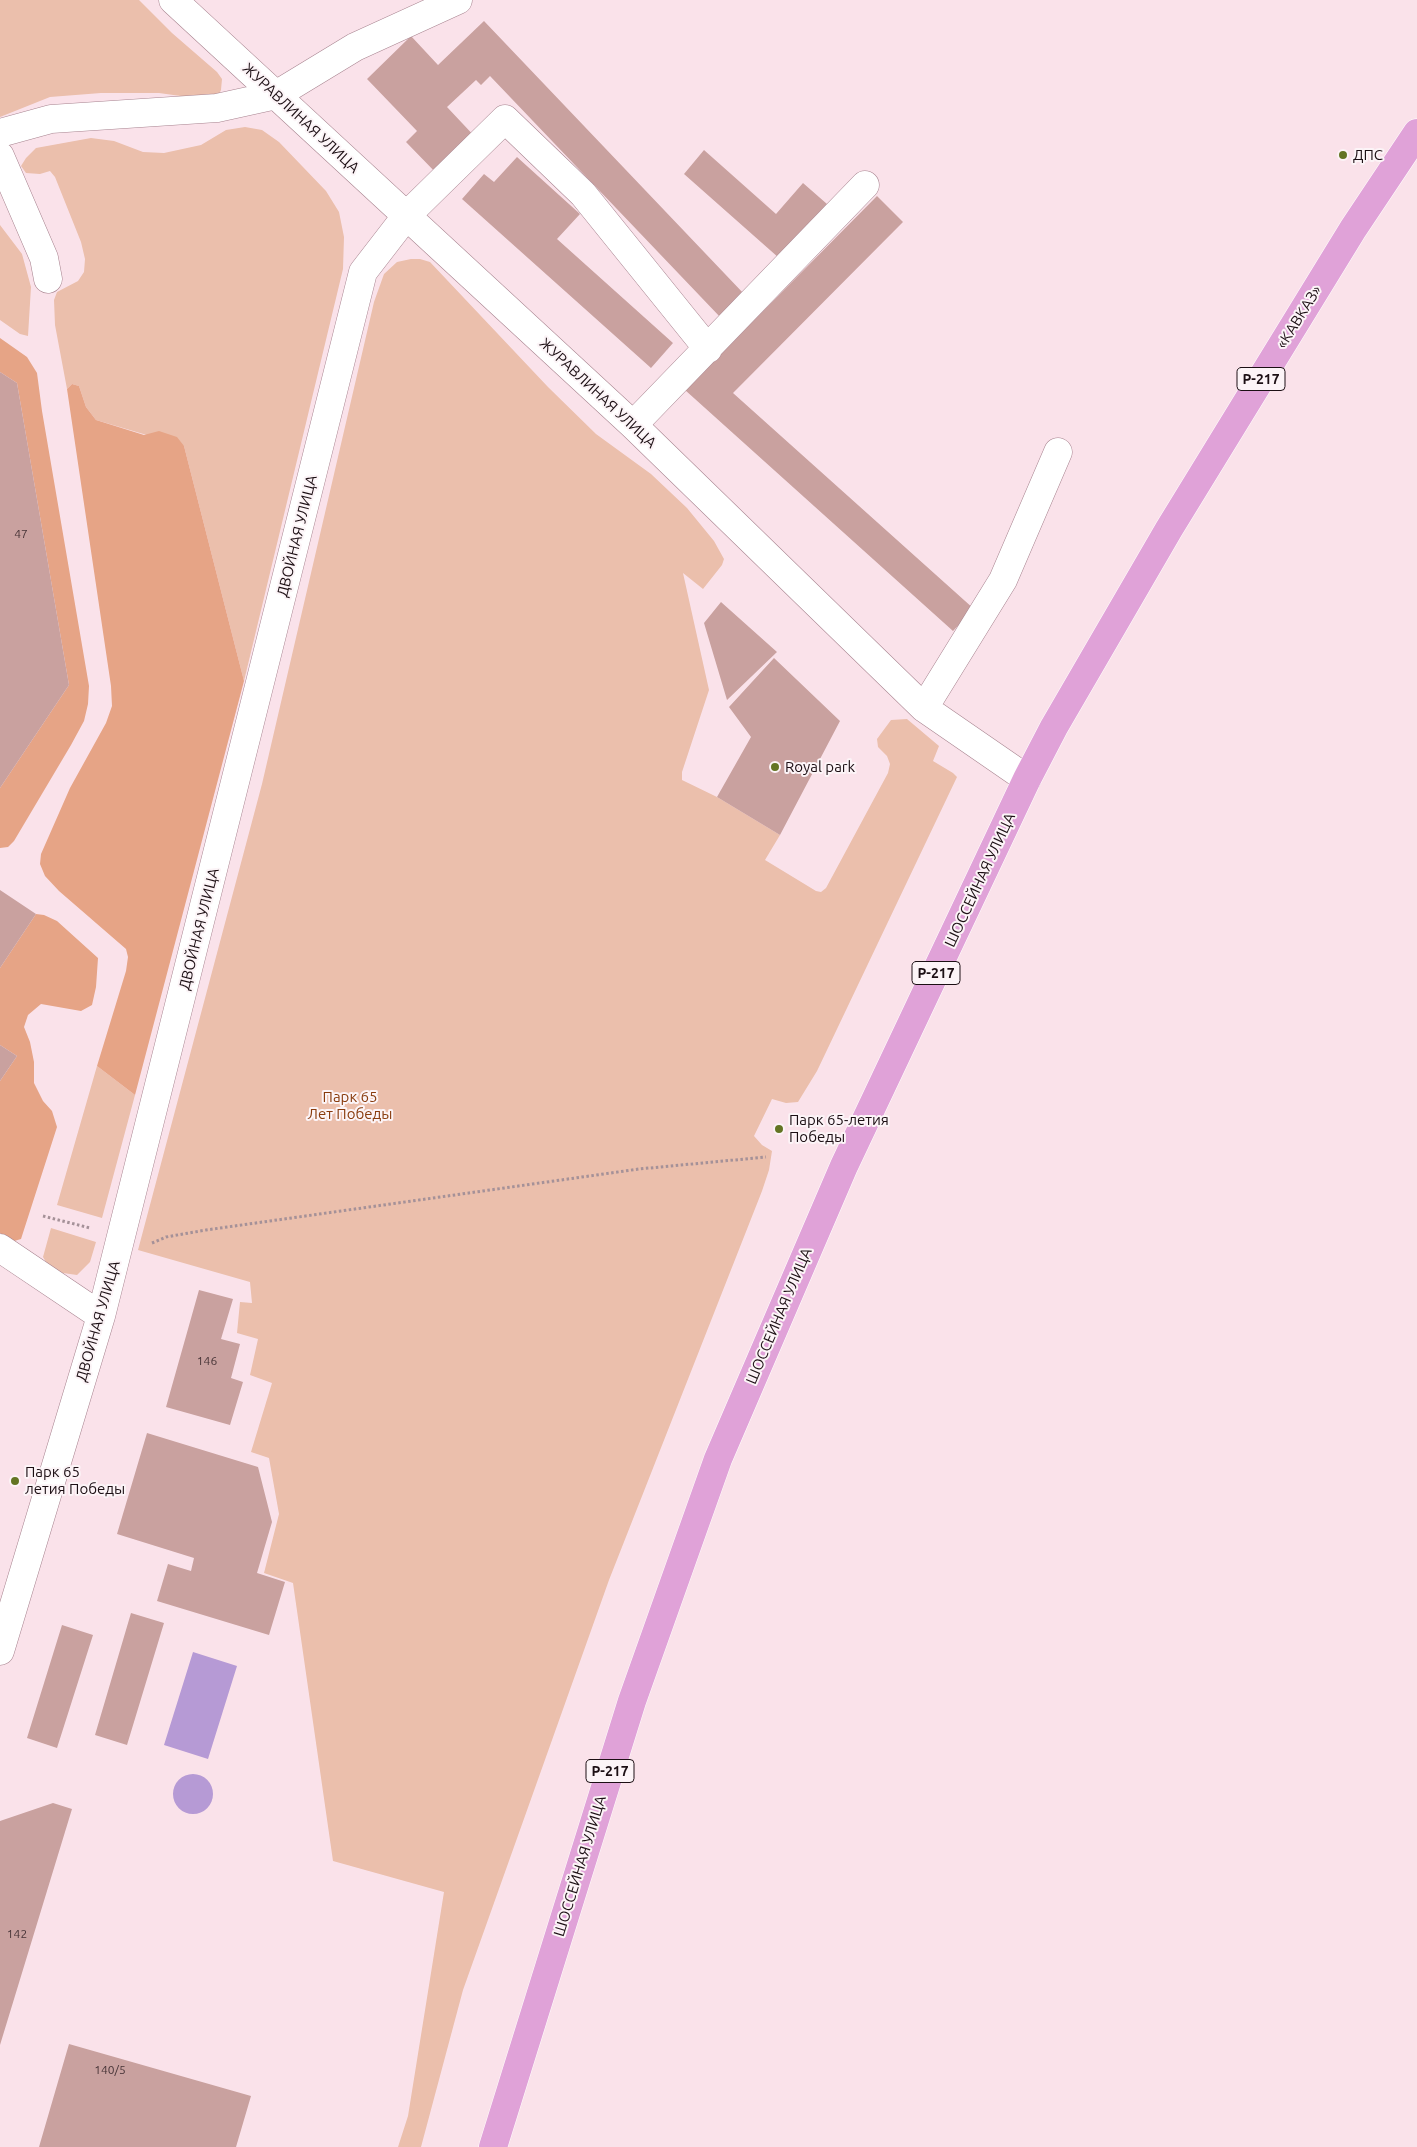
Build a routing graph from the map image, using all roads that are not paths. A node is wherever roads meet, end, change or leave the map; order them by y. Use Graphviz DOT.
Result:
graph roads {
  1 [pos="173,0"];
  2 [pos="458,0"];
  3 [pos="276,95"];
  4 [pos="0,133"];
  5 [pos="1417,133"];
  6 [pos="0,156"];
  7 [pos="865,186"];
  8 [pos="407,215"];
  9 [pos="48,278"];
  10 [pos="708,349"];
  11 [pos="633,425"];
  12 [pos="1058,452"];
  13 [pos="1169,529"];
  14 [pos="924,708"];
  15 [pos="1028,779"];
  16 [pos="0,1248"];
  17 [pos="101,1316"];
  18 [pos="0,1651"];
  19 [pos="493,2147"];
  1 -- 3 [label="street, ЖУРАВЛИНАЯ УЛИЦА"];
  2 -- 3 [label="street"];
  3 -- 4 [label="street"];
  3 -- 8 [label="street, ЖУРАВЛИНАЯ УЛИЦА"];
  5 -- 13 [label="highway, «КАВКАЗ» / Р-217"];
  6 -- 9 [label="street"];
  7 -- 10 [label="street"];
  8 -- 10 [label="street, ДВОЙНАЯ УЛИЦА"];
  8 -- 11 [label="street, ЖУРАВЛИНАЯ УЛИЦА"];
  8 -- 17 [label="street, ДВОЙНАЯ УЛИЦА"];
  10 -- 11 [label="street"];
  11 -- 14 [label="street, ЖУРАВЛИНАЯ УЛИЦА"];
  12 -- 14 [label="street"];
  13 -- 15 [label="highway, ШОССЕЙНАЯ УЛИЦА / Р-217"];
  14 -- 15 [label="street, ЖУРАВЛИНАЯ УЛИЦА"];
  15 -- 19 [label="highway, ШОССЕЙНАЯ УЛИЦА / Р-217"];
  16 -- 17 [label="street"];
  17 -- 18 [label="street, ДВОЙНАЯ УЛИЦА"];
}
